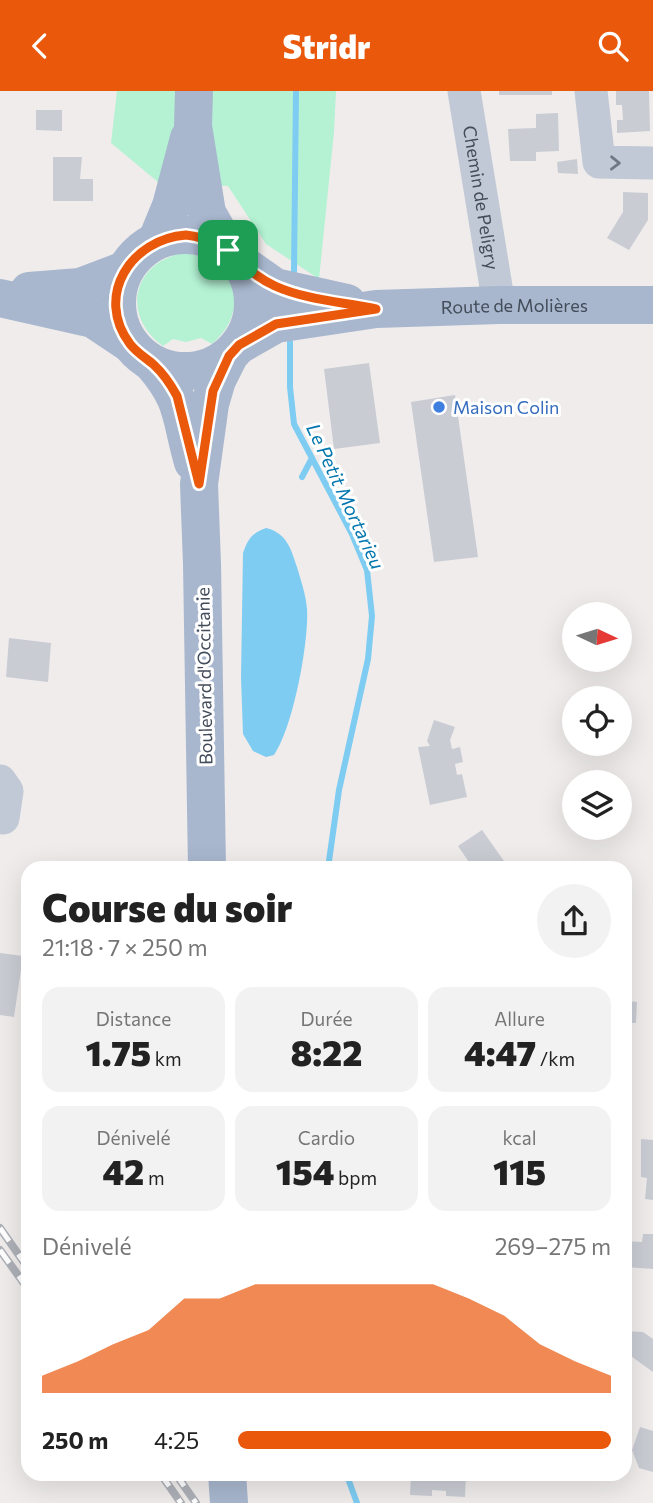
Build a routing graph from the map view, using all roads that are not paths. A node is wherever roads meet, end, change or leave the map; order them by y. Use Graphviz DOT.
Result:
graph roads {
  1 [pos="464,91"];
  2 [pos="591,91"];
  3 [pos="193,109"];
  4 [pos="653,163"];
  5 [pos="157,240"];
  6 [pos="233,255"];
  7 [pos="125,270"];
  8 [pos="0,296"];
  9 [pos="499,305"];
  10 [pos="653,305"];
  11 [pos="376,309"];
  12 [pos="234,350"];
  13 [pos="141,354"];
  14 [pos="199,484"];
  15 [pos="0,781"];
  16 [pos="4,818"];
  17 [pos="207,861"];
  18 [pos="228,1481"];
  19 [pos="229,1503"];
  1 -- 9 [label="street, Chemin de Peligry"];
  2 -- 4 [label="street, one-way"];
  3 -- 5 [label="main road"];
  3 -- 6 [label="main road"];
  5 -- 6 [label="main road"];
  5 -- 7 [label="main road"];
  6 -- 11 [label="main road, Route de Molières"];
  6 -- 12 [label="main road"];
  7 -- 8 [label="main road"];
  7 -- 13 [label="main road"];
  8 -- 13 [label="main road"];
  9 -- 10 [label="main road, Route de Molières"];
  9 -- 11 [label="main road, Route de Molières"];
  11 -- 12 [label="main road, Route de Molières"];
  12 -- 13 [label="main road"];
  12 -- 14 [label="main road, Boulevard d'Occitanie"];
  13 -- 14 [label="main road, Boulevard d'Occitanie"];
  14 -- 17 [label="main road, Boulevard d'Occitanie"];
  15 -- 16 [label="street"];
  18 -- 19 [label="main road"];
}
